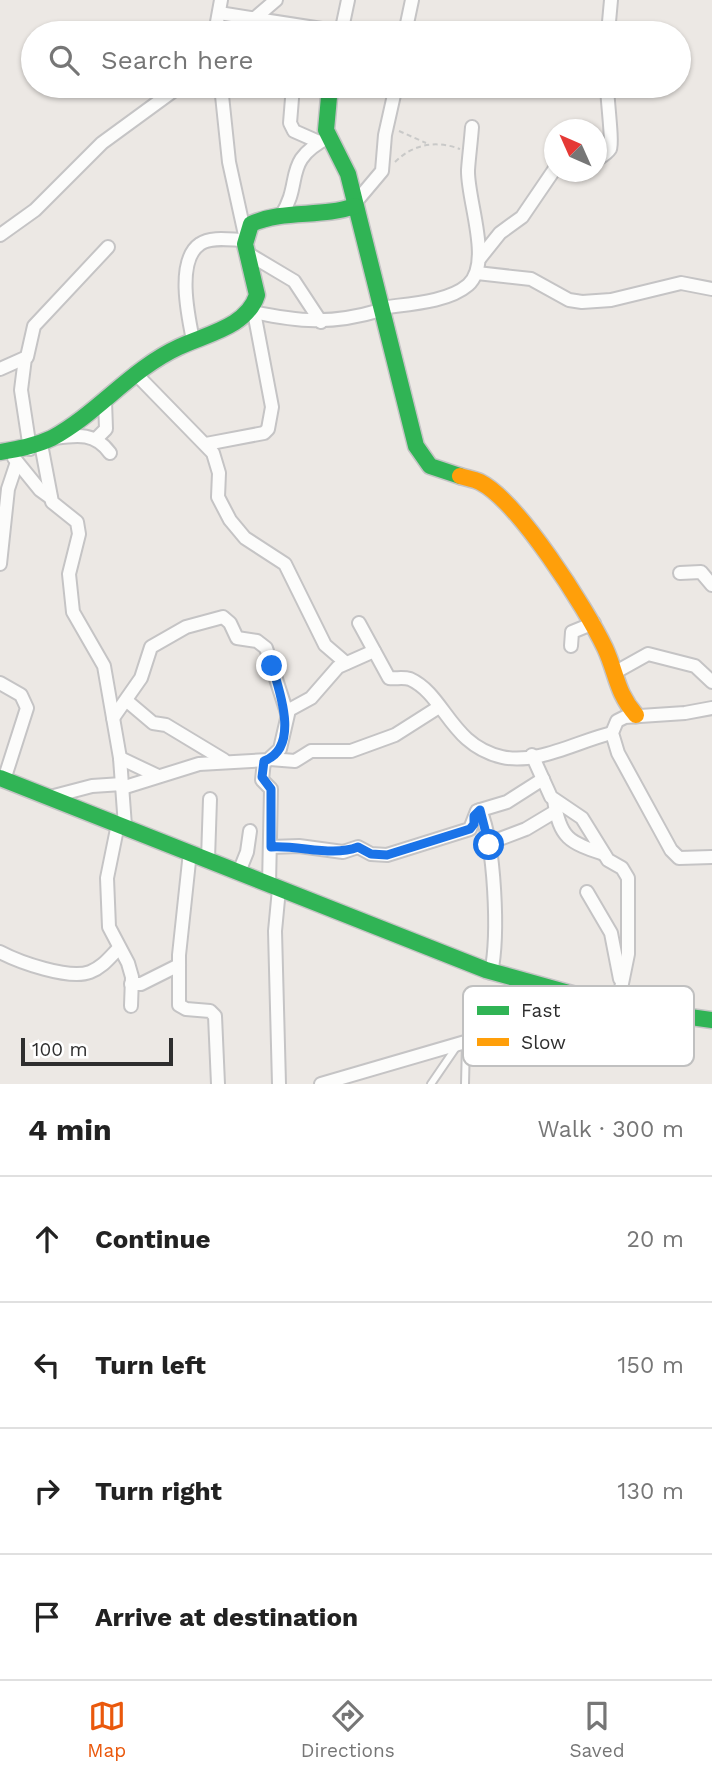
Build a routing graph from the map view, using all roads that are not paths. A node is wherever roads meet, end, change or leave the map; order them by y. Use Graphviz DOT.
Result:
graph roads {
  1 [pos="276,0"];
  2 [pos="348,0"];
  3 [pos="412,0"];
  4 [pos="611,0"];
  5 [pos="220,6"];
  6 [pos="253,18"];
  7 [pos="251,21"];
  8 [pos="266,21"];
  9 [pos="344,21"];
  10 [pos="408,21"];
  11 [pos="609,21"];
  12 [pos="164,98"];
  13 [pos="222,98"];
  14 [pos="292,98"];
  15 [pos="329,98"];
  16 [pos="393,98"];
  17 [pos="607,98"];
  18 [pos="472,127"];
  19 [pos="324,139"];
  20 [pos="607,151"];
  21 [pos="547,182"];
  22 [pos="355,204"];
  23 [pos="281,216"];
  24 [pos="0,235"];
  25 [pos="246,243"];
  26 [pos="108,247"];
  27 [pos="480,258"];
  28 [pos="477,273"];
  29 [pos="712,289"];
  30 [pos="380,309"];
  31 [pos="251,311"];
  32 [pos="321,322"];
  33 [pos="193,340"];
  34 [pos="25,358"];
  35 [pos="0,369"];
  36 [pos="135,373"];
  37 [pos="104,401"];
  38 [pos="96,439"];
  39 [pos="42,444"];
  40 [pos="206,444"];
  41 [pos="110,453"];
  42 [pos="8,455"];
  43 [pos="51,498"];
  44 [pos="0,564"];
  45 [pos="680,573"];
  46 [pos="712,585"];
  47 [pos="359,623"];
  48 [pos="594,623"];
  49 [pos="571,646"];
  50 [pos="374,651"];
  51 [pos="346,663"];
  52 [pos="614,673"];
  53 [pos="712,682"];
  54 [pos="0,683"];
  55 [pos="127,701"];
  56 [pos="439,707"];
  57 [pos="712,707"];
  58 [pos="287,713"];
  59 [pos="636,715"];
  60 [pos="113,718"];
  61 [pos="612,733"];
  62 [pos="551,751"];
  63 [pos="532,755"];
  64 [pos="120,758"];
  65 [pos="267,760"];
  66 [pos="224,761"];
  67 [pos="159,776"];
  68 [pos="2,779"];
  69 [pos="544,783"];
  70 [pos="122,786"];
  71 [pos="49,798"];
  72 [pos="211,799"];
  73 [pos="555,806"];
  74 [pos="480,810"];
  75 [pos="121,825"];
  76 [pos="250,831"];
  77 [pos="489,843"];
  78 [pos="271,847"];
  79 [pos="191,852"];
  80 [pos="604,854"];
  81 [pos="712,857"];
  82 [pos="208,859"];
  83 [pos="239,872"];
  84 [pos="274,887"];
  85 [pos="587,892"];
  86 [pos="119,947"];
  87 [pos="0,952"];
  88 [pos="179,965"];
  89 [pos="491,973"];
  90 [pos="131,984"];
  91 [pos="535,986"];
  92 [pos="623,986"];
  93 [pos="131,1006"];
  94 [pos="694,1018"];
  95 [pos="712,1020"];
  96 [pos="462,1043"];
  97 [pos="463,1057"];
  98 [pos="464,1066"];
  99 [pos="357,1079"];
  100 [pos="218,1084"];
  101 [pos="279,1084"];
  102 [pos="321,1084"];
  103 [pos="431,1084"];
  104 [pos="465,1084"];
  1 -- 6 [label="street"];
  2 -- 9 [label="street"];
  3 -- 10 [label="street"];
  4 -- 11 [label="street"];
  5 -- 6 [label="street"];
  6 -- 7 [label="street"];
  6 -- 8 [label="street"];
  12 -- 24 [label="street"];
  13 -- 25 [label="street"];
  14 -- 19 [label="street"];
  15 -- 19 [label="street"];
  16 -- 22 [label="street"];
  17 -- 20 [label="street"];
  18 -- 27 [label="street"];
  19 -- 22 [label="street"];
  19 -- 23 [label="street"];
  21 -- 27 [label="street"];
  22 -- 23 [label="street"];
  22 -- 30 [label="street"];
  23 -- 25 [label="street"];
  25 -- 31 [label="street"];
  25 -- 32 [label="street"];
  25 -- 33 [label="street"];
  26 -- 34 [label="street"];
  27 -- 28 [label="street"];
  28 -- 29 [label="street"];
  28 -- 30 [label="street"];
  30 -- 32 [label="street"];
  30 -- 48 [label="street"];
  31 -- 32 [label="street"];
  31 -- 33 [label="street"];
  31 -- 40 [label="street"];
  33 -- 36 [label="street"];
  34 -- 35 [label="street"];
  34 -- 39 [label="street"];
  36 -- 37 [label="street"];
  36 -- 40 [label="street"];
  37 -- 38 [label="street"];
  37 -- 39 [label="street"];
  38 -- 39 [label="street"];
  38 -- 41 [label="street"];
  39 -- 42 [label="street"];
  39 -- 43 [label="street"];
  40 -- 51 [label="street"];
  42 -- 43 [label="street"];
  42 -- 44 [label="street"];
  43 -- 60 [label="street"];
  45 -- 46 [label="street"];
  47 -- 50 [label="street"];
  48 -- 49 [label="street"];
  48 -- 52 [label="street"];
  50 -- 51 [label="street"];
  50 -- 56 [label="street"];
  51 -- 58 [label="street"];
  52 -- 53 [label="street"];
  52 -- 59 [label="street"];
  54 -- 68 [label="street"];
  55 -- 58 [label="street"];
  55 -- 60 [label="street"];
  55 -- 66 [label="street"];
  56 -- 63 [label="street"];
  56 -- 65 [label="street"];
  57 -- 59 [label="street"];
  58 -- 65 [label="street"];
  59 -- 61 [label="street"];
  60 -- 64 [label="street"];
  61 -- 62 [label="street"];
  61 -- 81 [label="street"];
  62 -- 63 [label="street"];
  62 -- 69 [label="street"];
  63 -- 69 [label="street"];
  64 -- 67 [label="street"];
  64 -- 70 [label="street"];
  65 -- 66 [label="street"];
  65 -- 78 [label="street"];
  66 -- 67 [label="street"];
  67 -- 70 [label="street"];
  68 -- 71 [label="street"];
  69 -- 73 [label="street"];
  69 -- 74 [label="street"];
  70 -- 71 [label="street"];
  70 -- 75 [label="street"];
  71 -- 75 [label="street"];
  72 -- 82 [label="street"];
  73 -- 77 [label="street"];
  73 -- 80 [label="street"];
  73 -- 80 [label="street"];
  74 -- 77 [label="street"];
  74 -- 78 [label="street"];
  75 -- 79 [label="street"];
  75 -- 86 [label="street"];
  76 -- 83 [label="street"];
  77 -- 89 [label="street"];
  78 -- 84 [label="street"];
  79 -- 82 [label="street"];
  79 -- 88 [label="street"];
  80 -- 92 [label="street"];
  82 -- 83 [label="street"];
  83 -- 84 [label="street"];
  84 -- 89 [label="street"];
  84 -- 101 [label="street"];
  85 -- 92 [label="street"];
  86 -- 87 [label="street"];
  86 -- 90 [label="street"];
  88 -- 90 [label="street"];
  88 -- 100 [label="street"];
  89 -- 91 [label="street"];
  90 -- 93 [label="street"];
  94 -- 95 [label="street"];
  96 -- 97 [label="lane"];
  96 -- 99 [label="street"];
  96 -- 103 [label="lane"];
  98 -- 104 [label="lane"];
  99 -- 102 [label="street"];
}
